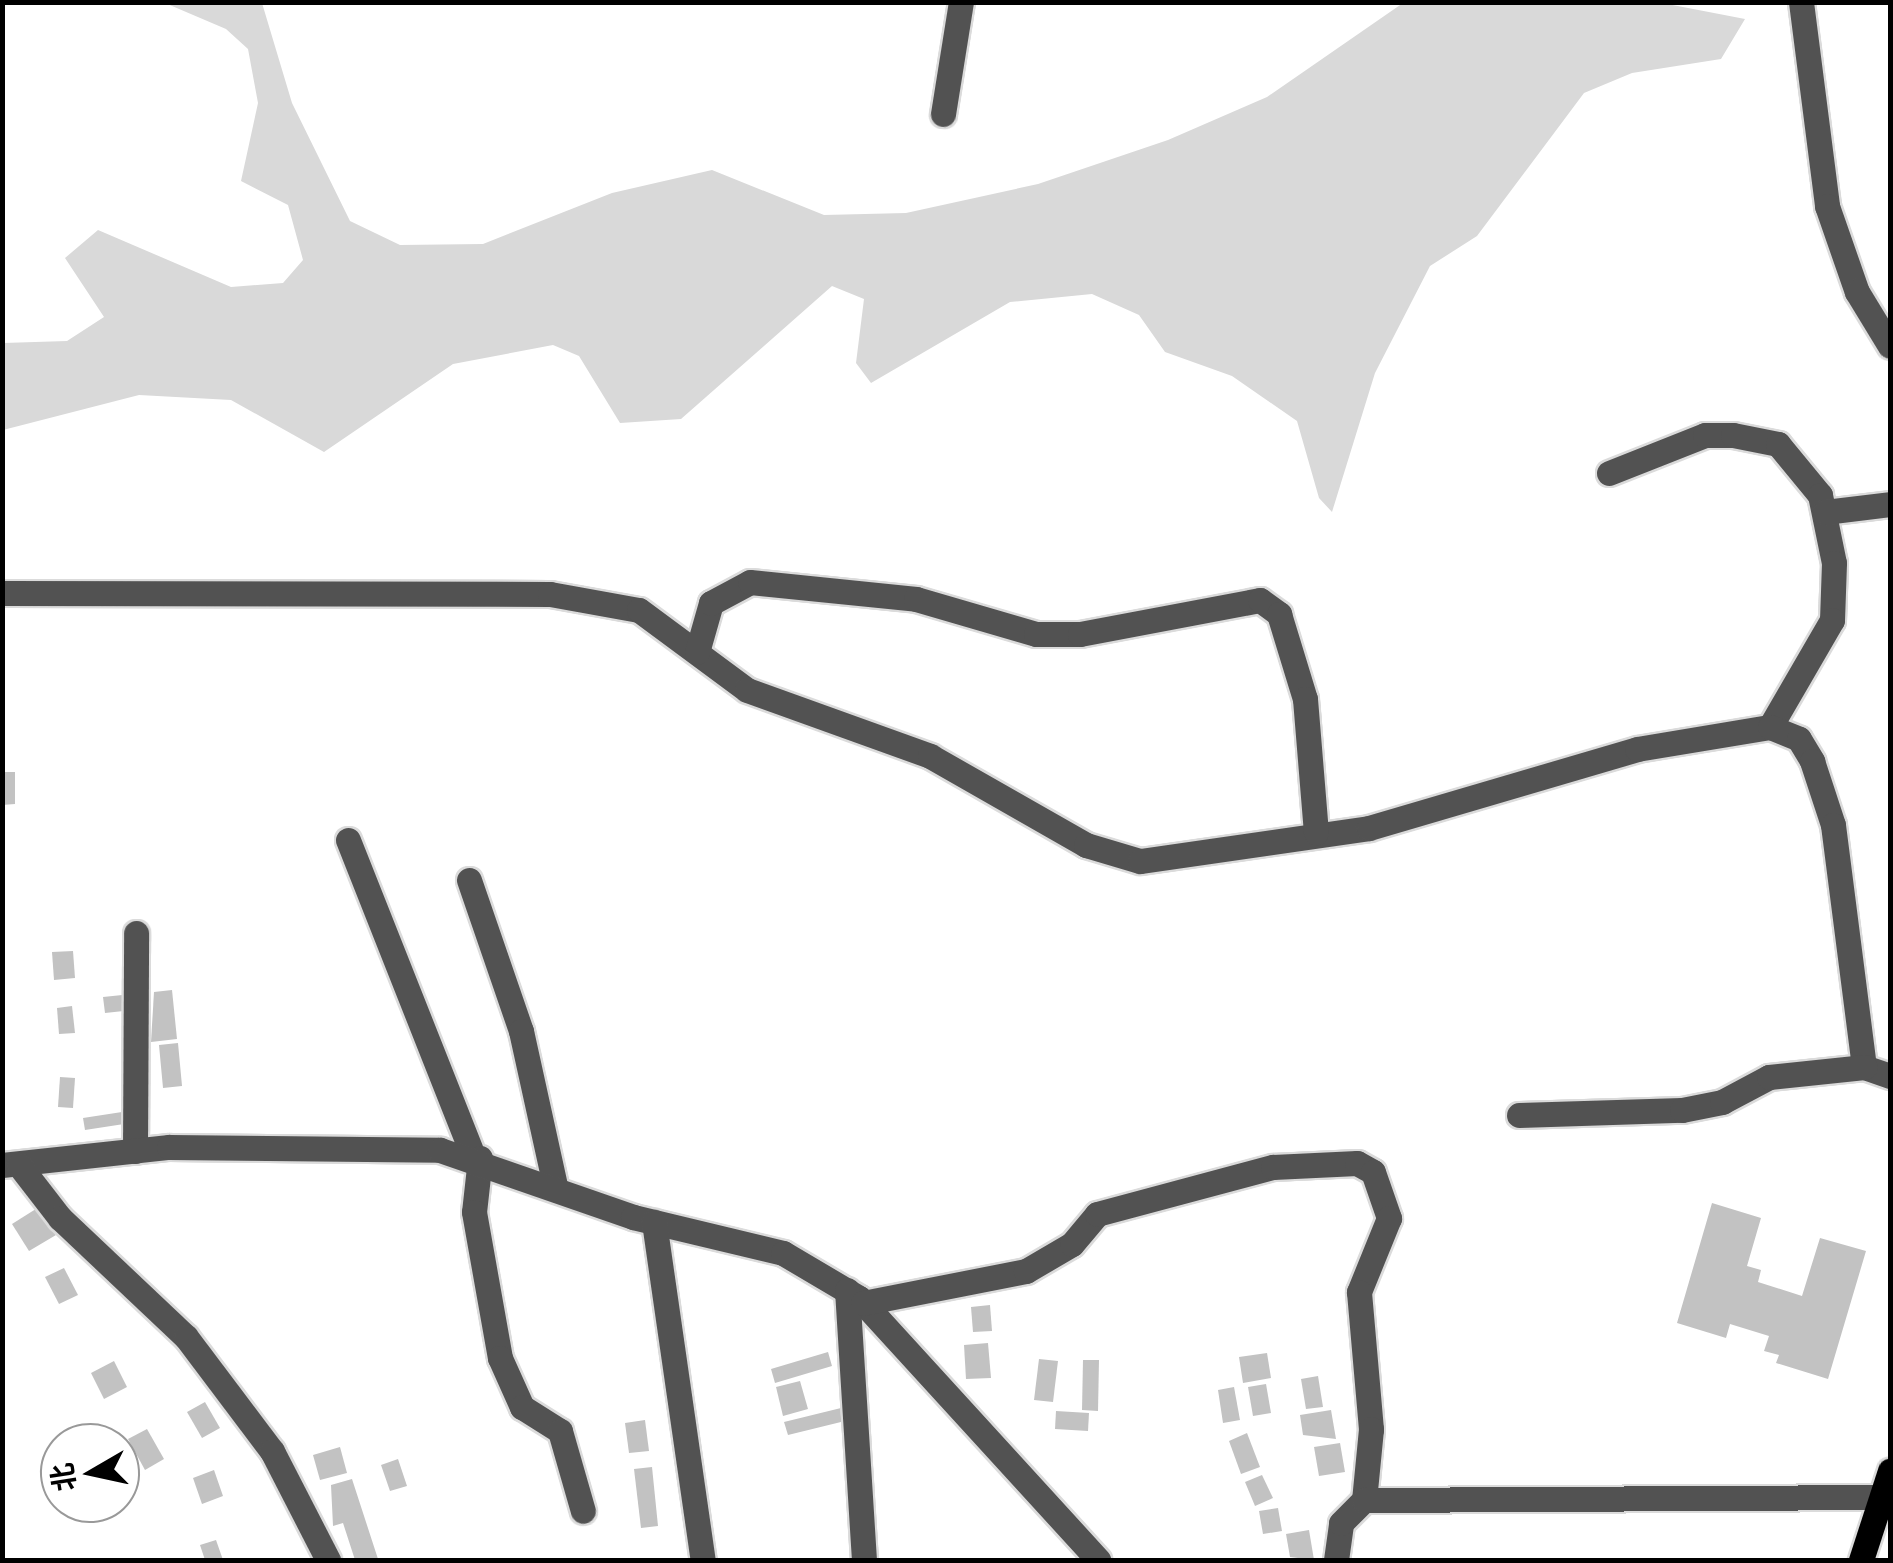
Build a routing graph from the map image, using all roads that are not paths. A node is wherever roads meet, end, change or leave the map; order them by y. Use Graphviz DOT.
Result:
graph roads {
  1 [pos="961,2"];
  2 [pos="1801,2"];
  3 [pos="943,114"];
  4 [pos="1890,346"];
  5 [pos="1609,473"];
  6 [pos="1890,504"];
  7 [pos="1824,512"];
  8 [pos="2,593"];
  9 [pos="696,652"];
  10 [pos="1770,727"];
  11 [pos="1316,833"];
  12 [pos="348,840"];
  13 [pos="469,880"];
  14 [pos="136,934"];
  15 [pos="1864,1067"];
  16 [pos="1890,1076"];
  17 [pos="1519,1115"];
  18 [pos="134,1151"];
  19 [pos="476,1156"];
  20 [pos="11,1165"];
  21 [pos="555,1186"];
  22 [pos="654,1222"];
  23 [pos="855,1296"];
  24 [pos="1890,1471"];
  25 [pos="1882,1497"];
  26 [pos="1364,1500"];
  27 [pos="583,1511"];
  28 [pos="1078,1532"];
  29 [pos="328,1560"];
  30 [pos="703,1560"];
  31 [pos="864,1560"];
  32 [pos="1069,1560"];
  33 [pos="1098,1560"];
  34 [pos="1336,1560"];
  35 [pos="1861,1560"];
  1 -- 3 [label="street"];
  2 -- 4 [label="street"];
  5 -- 7 [label="street"];
  6 -- 7 [label="street"];
  7 -- 10 [label="street"];
  8 -- 9 [label="street"];
  9 -- 11 [label="street"];
  9 -- 11 [label="street"];
  10 -- 11 [label="street"];
  10 -- 15 [label="street"];
  12 -- 19 [label="street"];
  13 -- 21 [label="street"];
  14 -- 18 [label="street"];
  15 -- 16 [label="street"];
  15 -- 17 [label="street"];
  18 -- 19 [label="street"];
  18 -- 20 [label="street"];
  19 -- 21 [label="street"];
  19 -- 27 [label="street"];
  20 -- 29 [label="street"];
  21 -- 22 [label="street"];
  22 -- 23 [label="street"];
  22 -- 30 [label="street"];
  23 -- 26 [label="street"];
  23 -- 28 [label="street"];
  23 -- 31 [label="street"];
  24 -- 25 [label="main road"];
  25 -- 26 [label="street"];
  25 -- 35 [label="main road"];
  26 -- 34 [label="street"];
  28 -- 32 [label="street"];
  28 -- 33 [label="street"];
}
